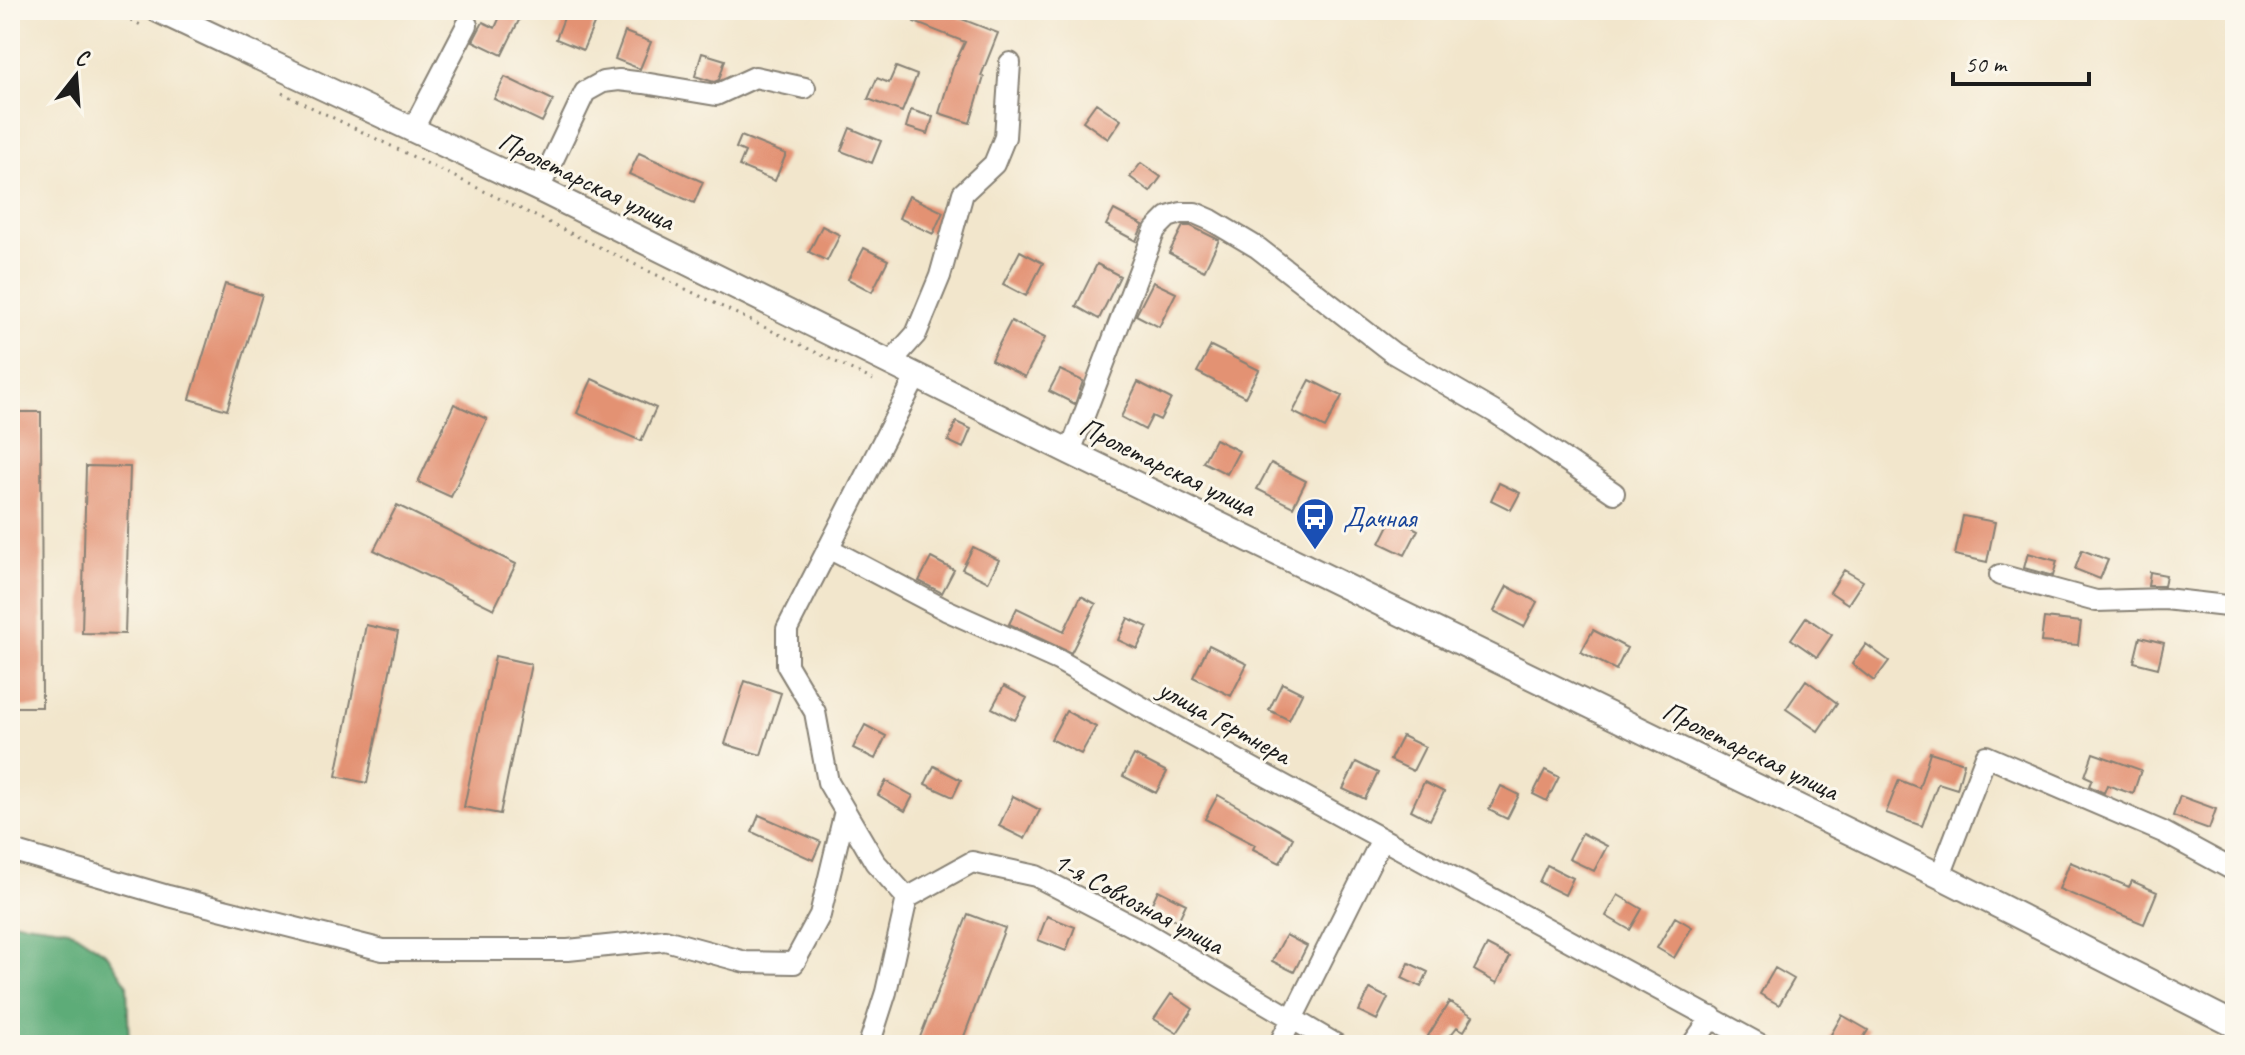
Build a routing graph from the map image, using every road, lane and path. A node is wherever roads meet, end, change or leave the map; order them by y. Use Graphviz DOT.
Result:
graph roads {
  1 [pos="158,10"];
  2 [pos="467,25"];
  3 [pos="1010,63"];
  4 [pos="805,88"];
  5 [pos="413,129"];
  6 [pos="539,189"];
  7 [pos="891,362"];
  8 [pos="917,375"];
  9 [pos="1070,452"];
  10 [pos="1614,493"];
  11 [pos="828,548"];
  12 [pos="2000,575"];
  13 [pos="2235,607"];
  14 [pos="845,811"];
  15 [pos="1382,839"];
  16 [pos="10,850"];
  17 [pos="2235,871"];
  18 [pos="1940,876"];
  19 [pos="907,898"];
  20 [pos="1712,1017"];
  21 [pos="1293,1020"];
  22 [pos="2235,1025"];
  23 [pos="869,1045"];
  24 [pos="1279,1045"];
  25 [pos="1337,1045"];
  26 [pos="1692,1045"];
  27 [pos="1761,1045"];
  1 -- 5 [label="main road, Пролетарская улица"];
  2 -- 5 [label="street"];
  3 -- 7 [label="street"];
  4 -- 6 [label="street"];
  5 -- 6 [label="main road, Пролетарская улица"];
  6 -- 7 [label="main road, Пролетарская улица"];
  7 -- 8 [label="main road, Пролетарская улица"];
  8 -- 9 [label="main road, Пролетарская улица"];
  8 -- 11 [label="street"];
  9 -- 10 [label="street"];
  9 -- 18 [label="main road, Пролетарская улица"];
  11 -- 14 [label="street"];
  11 -- 15 [label="street, улица Гертнера"];
  12 -- 13 [label="street"];
  14 -- 16 [label="street"];
  14 -- 19 [label="street"];
  15 -- 20 [label="street, улица Гертнера"];
  15 -- 21 [label="street"];
  17 -- 18 [label="street"];
  18 -- 22 [label="main road, Пролетарская улица"];
  19 -- 21 [label="street, 1-я Совхозная улица"];
  19 -- 23 [label="street"];
  20 -- 26 [label="street"];
  20 -- 27 [label="street, улица Гертнера"];
  21 -- 24 [label="street"];
  21 -- 25 [label="street, 1-я Совхозная улица"];
}
